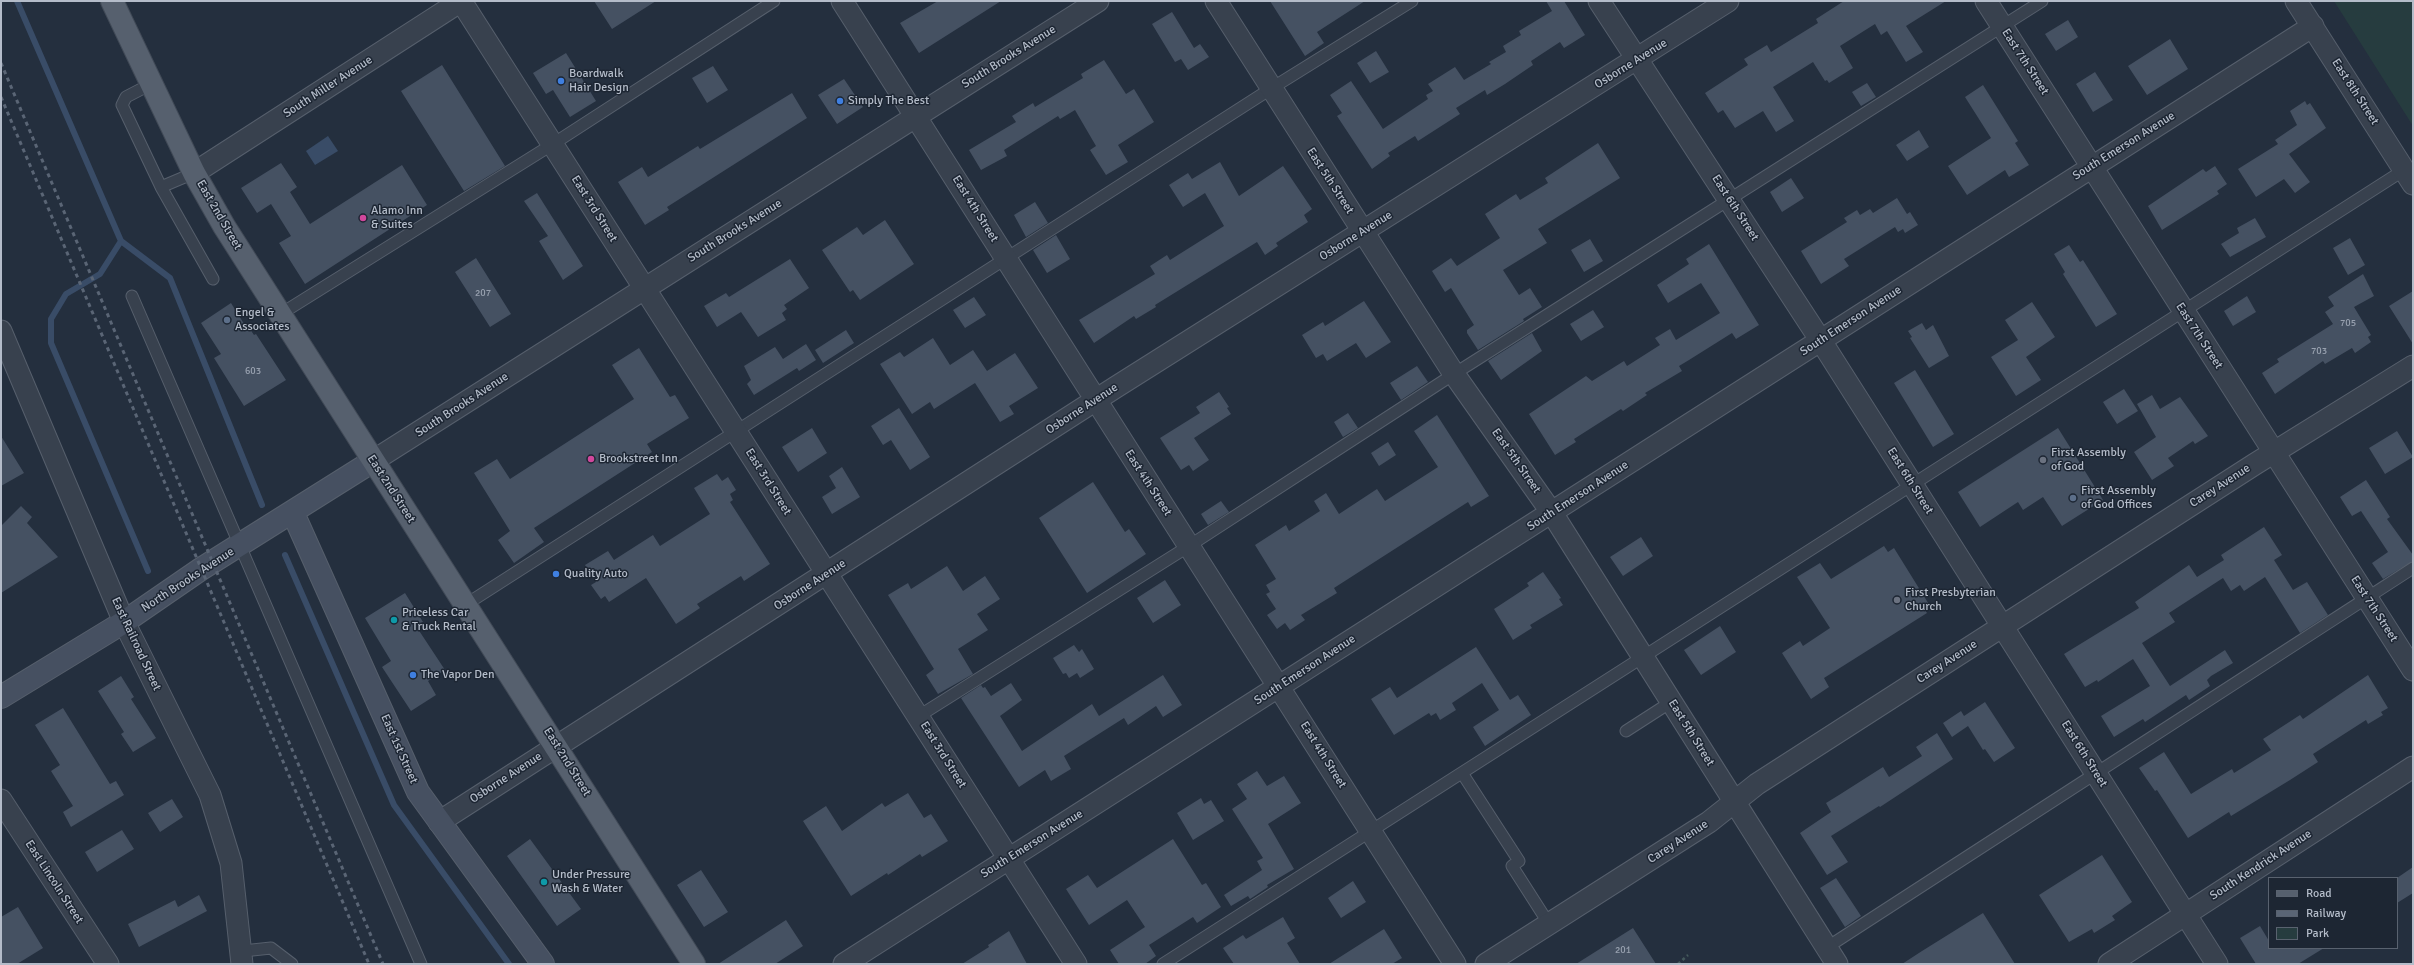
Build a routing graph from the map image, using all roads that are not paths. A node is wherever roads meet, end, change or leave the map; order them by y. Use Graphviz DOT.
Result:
graph roads {
  1 [pos="112,1"];
  2 [pos="461,1"];
  3 [pos="774,1"];
  4 [pos="842,1"];
  5 [pos="1098,1"];
  6 [pos="1216,1"];
  7 [pos="1412,1"];
  8 [pos="1599,1"];
  9 [pos="1728,1"];
  10 [pos="1986,1"];
  11 [pos="2042,1"];
  12 [pos="2296,1"];
  13 [pos="2002,26"];
  14 [pos="2312,26"];
  15 [pos="1636,61"];
  16 [pos="151,84"];
  17 [pos="1272,88"];
  18 [pos="916,116"];
  19 [pos="553,144"];
  20 [pos="2092,167"];
  21 [pos="194,173"];
  22 [pos="2408,177"];
  23 [pos="161,187"];
  24 [pos="1730,200"];
  25 [pos="1363,232"];
  26 [pos="1006,259"];
  27 [pos="213,279"];
  28 [pos="644,288"];
  29 [pos="132,296"];
  30 [pos="2183,310"];
  31 [pos="279,315"];
  32 [pos="1,331"];
  33 [pos="1821,341"];
  34 [pos="2413,366"];
  35 [pos="1454,374"];
  36 [pos="1095,401"];
  37 [pos="736,431"];
  38 [pos="2274,452"];
  39 [pos="373,461"];
  40 [pos="1911,484"];
  41 [pos="293,513"];
  42 [pos="1552,513"];
  43 [pos="240,546"];
  44 [pos="1189,546"];
  45 [pos="2413,568"];
  46 [pos="827,574"];
  47 [pos="2366,597"];
  48 [pos="465,605"];
  49 [pos="124,622"];
  50 [pos="2002,626"];
  51 [pos="1642,656"];
  52 [pos="2413,670"];
  53 [pos="1280,687"];
  54 [pos="1,697"];
  55 [pos="1671,702"];
  56 [pos="919,716"];
  57 [pos="1626,731"];
  58 [pos="556,746"];
  59 [pos="2413,767"];
  60 [pos="1462,773"];
  61 [pos="2096,773"];
  62 [pos="1,800"];
  63 [pos="1734,801"];
  64 [pos="440,822"];
  65 [pos="1371,832"];
  66 [pos="1009,859"];
  67 [pos="2185,915"];
  68 [pos="1549,924"];
  69 [pos="1832,956"];
  70 [pos="243,958"];
  71 [pos="108,964"];
  72 [pos="292,964"];
  73 [pos="421,964"];
  74 [pos="543,964"];
  75 [pos="694,964"];
  76 [pos="844,964"];
  77 [pos="1076,964"];
  78 [pos="1163,964"];
  79 [pos="1455,964"];
  80 [pos="1486,964"];
  81 [pos="2109,964"];
  82 [pos="2217,964"];
  1 -- 16 [label="main road, East 2nd Street"];
  2 -- 19 [label="street, East 3rd Street"];
  2 -- 21 [label="street, South Miller Avenue"];
  3 -- 19 [label="lane"];
  4 -- 18 [label="street, East 4th Street"];
  5 -- 18 [label="street, South Brooks Avenue"];
  6 -- 17 [label="street, East 5th Street"];
  7 -- 17 [label="lane"];
  8 -- 15 [label="street, East 6th Street"];
  9 -- 15 [label="street, Osborne Avenue"];
  10 -- 13 [label="street, East 7th Street"];
  11 -- 13 [label="lane"];
  12 -- 14 [label="street, East 8th Street"];
  13 -- 20 [label="street, East 7th Street"];
  13 -- 24 [label="lane"];
  14 -- 20 [label="street, South Emerson Avenue"];
  14 -- 22 [label="street, East 8th Street"];
  15 -- 24 [label="street, East 6th Street"];
  15 -- 25 [label="street, Osborne Avenue"];
  16 -- 21 [label="main road, East 2nd Street"];
  16 -- 23 [label="lane"];
  17 -- 25 [label="street, East 5th Street"];
  17 -- 26 [label="lane"];
  18 -- 26 [label="street, East 4th Street"];
  18 -- 28 [label="street, South Brooks Avenue"];
  19 -- 28 [label="street, East 3rd Street"];
  19 -- 31 [label="lane"];
  20 -- 30 [label="street, East 7th Street"];
  20 -- 33 [label="street, South Emerson Avenue"];
  21 -- 23 [label="lane"];
  21 -- 31 [label="main road, East 2nd Street"];
  22 -- 30 [label="lane"];
  23 -- 27 [label="lane"];
  24 -- 33 [label="street, East 6th Street"];
  24 -- 35 [label="lane"];
  25 -- 35 [label="street, East 5th Street"];
  25 -- 36 [label="street, Osborne Avenue"];
  26 -- 36 [label="street, East 4th Street"];
  26 -- 37 [label="lane"];
  28 -- 37 [label="street, East 3rd Street"];
  28 -- 39 [label="street, South Brooks Avenue"];
  29 -- 43 [label="lane"];
  30 -- 38 [label="street, East 7th Street"];
  30 -- 40 [label="lane"];
  31 -- 39 [label="main road, East 2nd Street"];
  32 -- 49 [label="street, East Railroad Street"];
  33 -- 40 [label="street, East 6th Street"];
  33 -- 42 [label="street, South Emerson Avenue"];
  34 -- 38 [label="street, Carey Avenue"];
  35 -- 42 [label="street, East 5th Street"];
  35 -- 44 [label="lane"];
  36 -- 44 [label="street, East 4th Street"];
  36 -- 46 [label="street, Osborne Avenue"];
  37 -- 46 [label="street, East 3rd Street"];
  37 -- 48 [label="lane"];
  38 -- 47 [label="street, East 7th Street"];
  38 -- 50 [label="street, Carey Avenue"];
  39 -- 41 [label="street, North Brooks Avenue"];
  39 -- 48 [label="main road, East 2nd Street"];
  40 -- 50 [label="street, East 6th Street"];
  40 -- 51 [label="lane"];
  41 -- 43 [label="street, North Brooks Avenue"];
  41 -- 64 [label="street, East 1st Street"];
  42 -- 51 [label="street, East 5th Street"];
  42 -- 53 [label="street, South Emerson Avenue"];
  43 -- 49 [label="street, North Brooks Avenue"];
  43 -- 73 [label="lane"];
  44 -- 53 [label="street, East 4th Street"];
  44 -- 56 [label="lane"];
  45 -- 47 [label="lane"];
  46 -- 56 [label="street, East 3rd Street"];
  46 -- 58 [label="street, Osborne Avenue"];
  47 -- 52 [label="street, East 7th Street"];
  47 -- 61 [label="lane"];
  48 -- 58 [label="main road, East 2nd Street"];
  49 -- 54 [label="street, North Brooks Avenue"];
  49 -- 70 [label="street, East Railroad Street"];
  50 -- 61 [label="street, East 6th Street"];
  50 -- 63 [label="street, Carey Avenue"];
  51 -- 55 [label="street, East 5th Street"];
  51 -- 60 [label="lane"];
  53 -- 65 [label="street, East 4th Street"];
  53 -- 66 [label="street, South Emerson Avenue"];
  55 -- 57 [label="lane"];
  55 -- 63 [label="street, East 5th Street"];
  56 -- 66 [label="street, East 3rd Street"];
  58 -- 64 [label="street, Osborne Avenue"];
  58 -- 75 [label="main road, East 2nd Street"];
  59 -- 67 [label="street, South Kendrick Avenue"];
  60 -- 65 [label="lane"];
  60 -- 68 [label="lane"];
  61 -- 67 [label="street, East 6th Street"];
  61 -- 69 [label="lane"];
  62 -- 71 [label="street, East Lincoln Street"];
  63 -- 68 [label="street, Carey Avenue"];
  63 -- 69 [label="street, East 5th Street"];
  64 -- 74 [label="street, East 1st Street"];
  65 -- 78 [label="lane"];
  65 -- 79 [label="street, East 4th Street"];
  66 -- 76 [label="street, South Emerson Avenue"];
  66 -- 77 [label="street, East 3rd Street"];
  67 -- 81 [label="street, South Kendrick Avenue"];
  67 -- 82 [label="street, East 6th Street"];
  68 -- 80 [label="street, Carey Avenue"];
  70 -- 72 [label="lane"];
}
